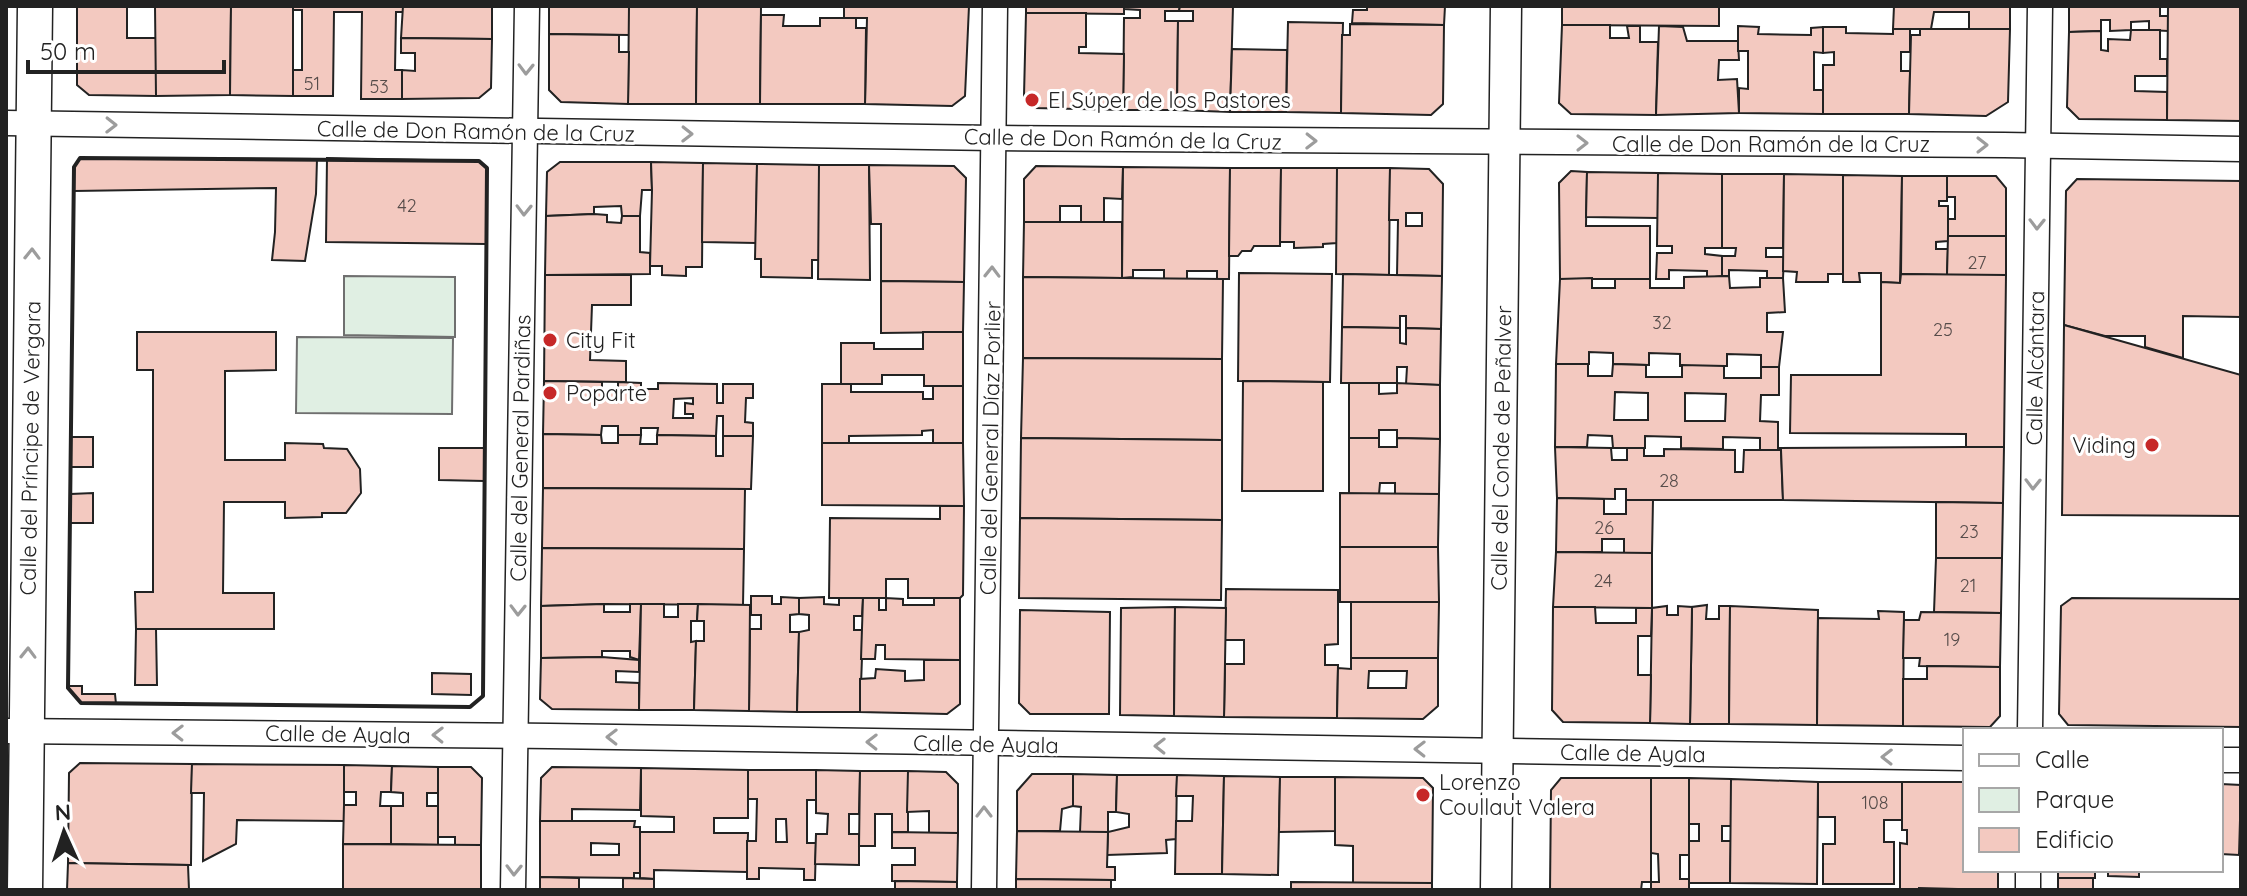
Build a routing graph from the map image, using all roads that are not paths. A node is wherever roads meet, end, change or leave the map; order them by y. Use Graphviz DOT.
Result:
graph roads {
  1 [pos="35,6"];
  2 [pos="527,6"];
  3 [pos="995,6"];
  4 [pos="1506,6"];
  5 [pos="2040,6"];
  6 [pos="20,123"];
  7 [pos="525,132"];
  8 [pos="994,138"];
  9 [pos="1504,143"];
  10 [pos="2038,146"];
  11 [pos="2241,149"];
  12 [pos="2030,728"];
  13 [pos="16,731"];
  14 [pos="516,736"];
  15 [pos="986,744"];
  16 [pos="1498,751"];
  17 [pos="1963,758"];
  18 [pos="25,890"];
  19 [pos="513,890"];
  20 [pos="984,890"];
  21 [pos="1496,890"];
  1 -- 6 [label="main road, Calle del Príncipe de Vergara"];
  2 -- 7 [label="street, Calle del General Pardiñas, one-way"];
  3 -- 8 [label="street, Calle del General Díaz Porlier"];
  4 -- 9 [label="street, Calle del Conde de Peñalver"];
  5 -- 10 [label="street, Calle Alcántara"];
  6 -- 7 [label="street, Calle de Don Ramón de la Cruz, one-way"];
  13 -- 6 [label="main road, Calle del Príncipe de Vergara, one-way"];
  7 -- 8 [label="street, Calle de Don Ramón de la Cruz, one-way"];
  7 -- 14 [label="street, Calle del General Pardiñas, one-way"];
  8 -- 9 [label="street, Calle de Don Ramón de la Cruz, one-way"];
  15 -- 8 [label="street, Calle del General Díaz Porlier, one-way"];
  9 -- 10 [label="street, Calle de Don Ramón de la Cruz, one-way"];
  9 -- 16 [label="street, Calle del Conde de Peñalver"];
  10 -- 11 [label="street, Calle de Don Ramón de la Cruz"];
  10 -- 12 [label="street, Calle Alcántara, one-way"];
  14 -- 13 [label="street, Calle de Ayala, one-way"];
  13 -- 18 [label="main road, Calle del Príncipe de Vergara"];
  15 -- 14 [label="street, Calle de Ayala, one-way"];
  14 -- 19 [label="street, Calle del General Pardiñas, one-way"];
  16 -- 15 [label="street, Calle de Ayala, one-way"];
  20 -- 15 [label="street, Calle del General Díaz Porlier, one-way"];
  17 -- 16 [label="street, Calle de Ayala, one-way"];
  16 -- 21 [label="street, Calle del Conde de Peñalver"];
}
